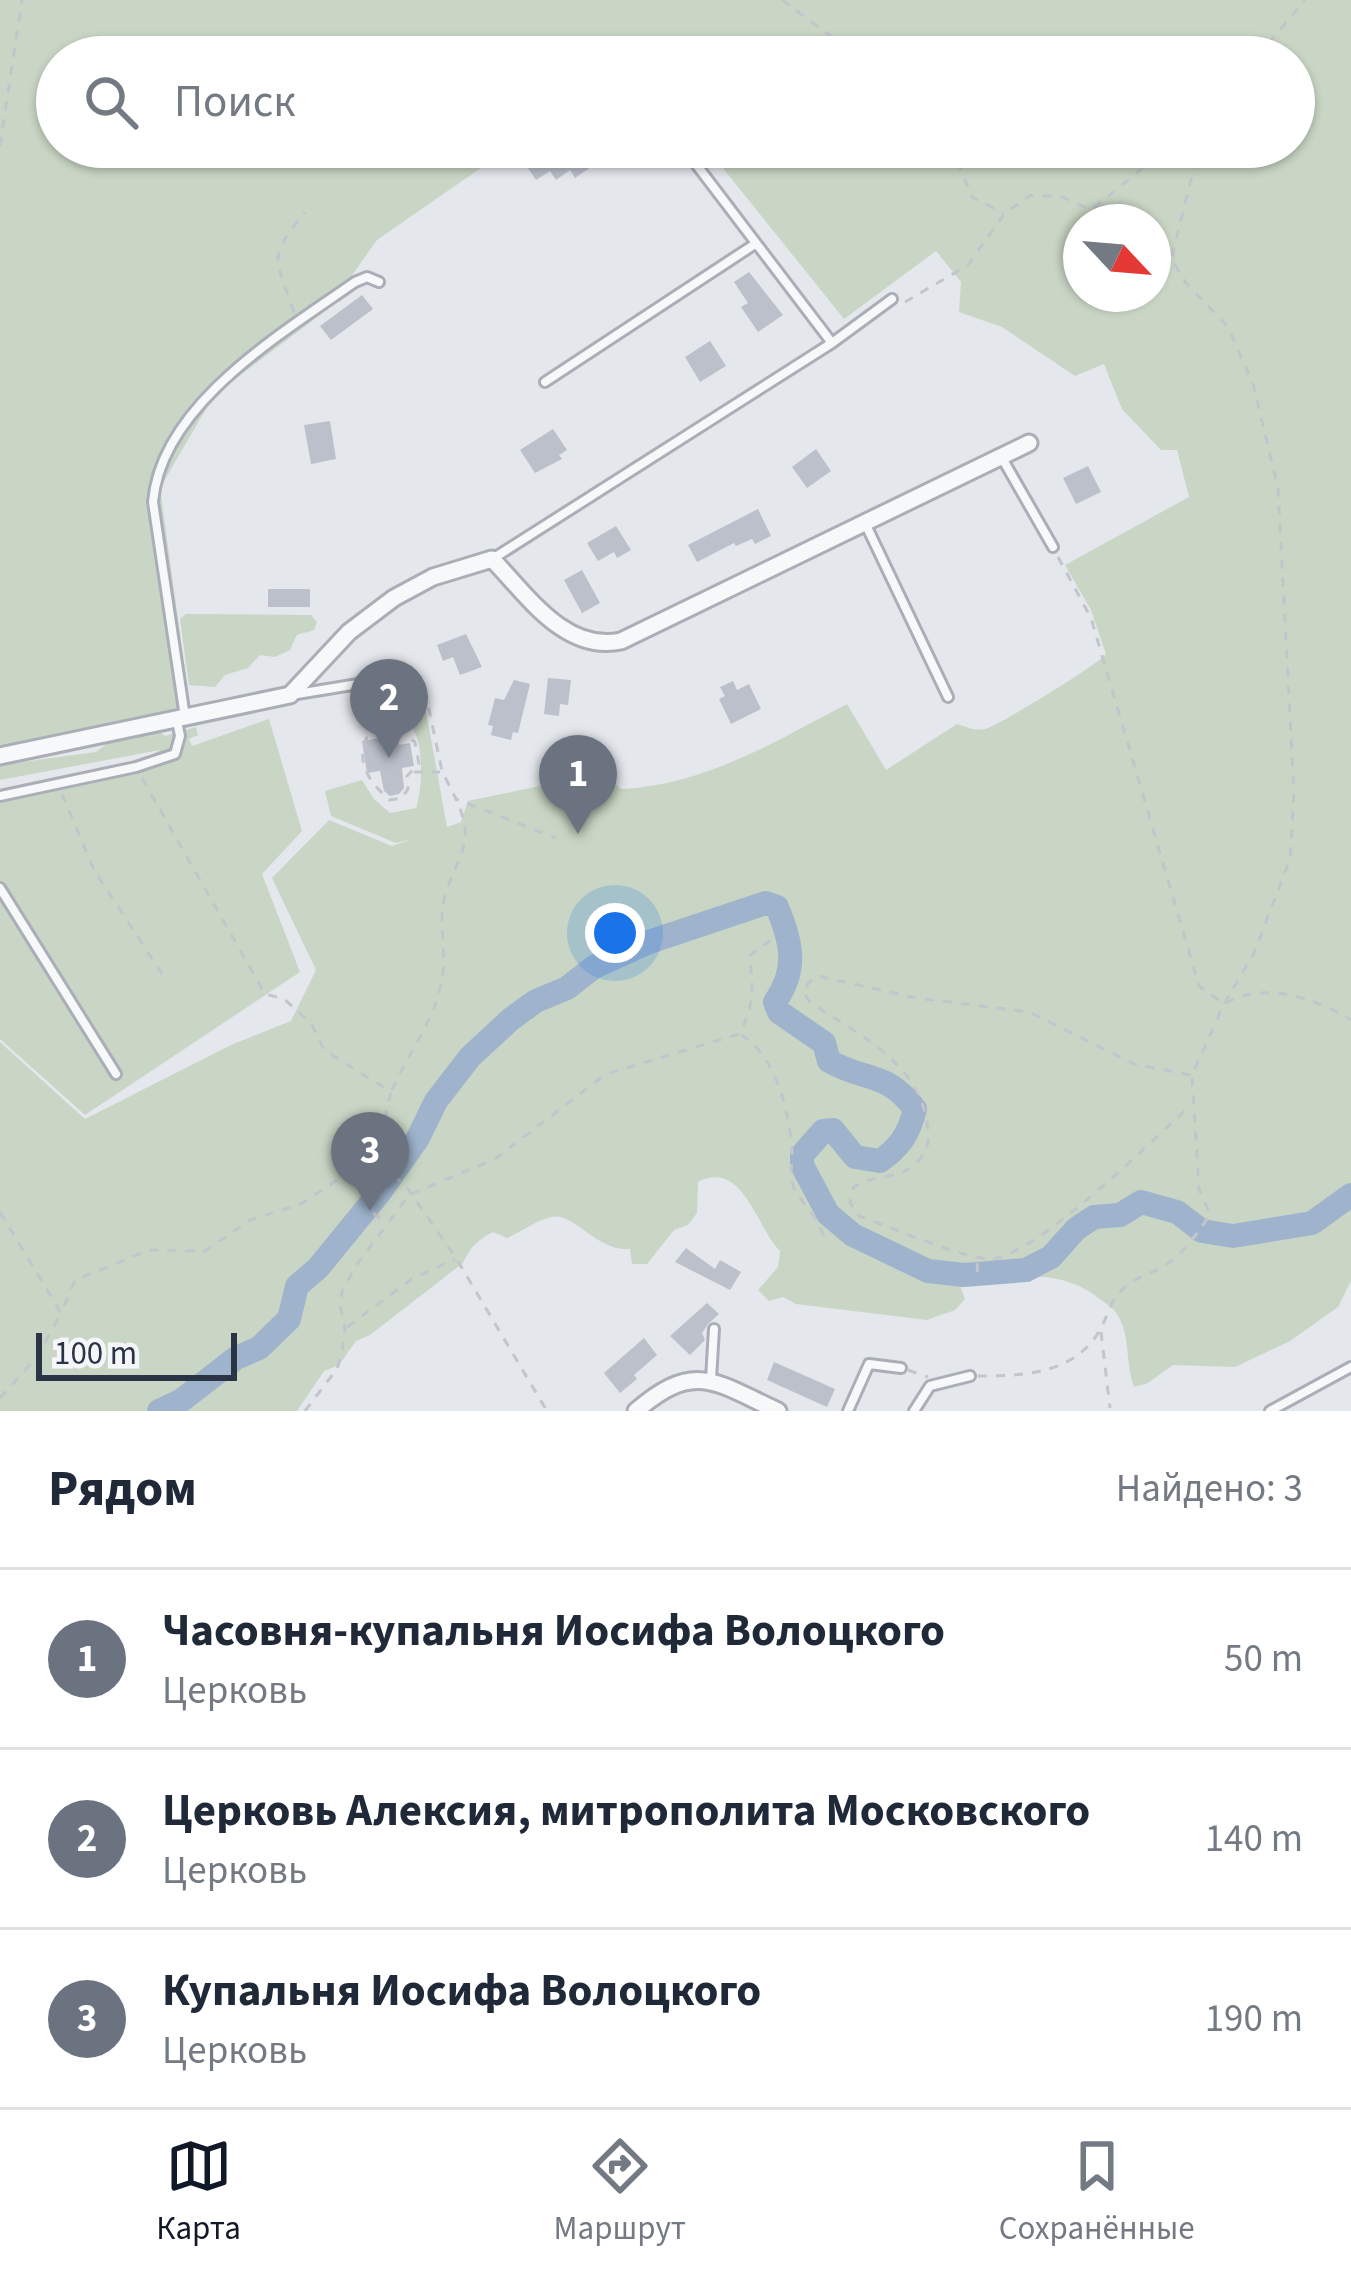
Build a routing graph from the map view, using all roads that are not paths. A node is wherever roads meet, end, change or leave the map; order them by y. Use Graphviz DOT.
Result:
graph roads {
  1 [pos="698,168"];
  2 [pos="755,244"];
  3 [pos="379,282"];
  4 [pos="892,299"];
  5 [pos="832,343"];
  6 [pos="545,382"];
  7 [pos="1029,443"];
  8 [pos="1002,457"];
  9 [pos="865,523"];
  10 [pos="1053,547"];
  11 [pos="493,559"];
  12 [pos="400,677"];
  13 [pos="290,695"];
  14 [pos="948,698"];
  15 [pos="181,719"];
  16 [pos="0,756"];
  17 [pos="0,796"];
  18 [pos="0,888"];
  19 [pos="116,1074"];
  20 [pos="714,1329"];
  21 [pos="1351,1366"];
  22 [pos="902,1368"];
  23 [pos="970,1376"];
  24 [pos="711,1381"];
  25 [pos="636,1411"];
  26 [pos="778,1411"];
  27 [pos="848,1411"];
  28 [pos="914,1411"];
  29 [pos="1270,1411"];
  1 -- 2 [label="lane"];
  2 -- 5 [label="lane"];
  2 -- 6 [label="lane"];
  3 -- 15 [label="lane"];
  4 -- 5 [label="lane"];
  5 -- 11 [label="lane"];
  7 -- 8 [label="street"];
  8 -- 9 [label="street"];
  8 -- 10 [label="lane"];
  9 -- 11 [label="street"];
  9 -- 14 [label="lane"];
  11 -- 13 [label="street"];
  12 -- 13 [label="lane"];
  13 -- 15 [label="street"];
  15 -- 16 [label="street"];
  15 -- 17 [label="lane"];
  18 -- 19 [label="lane"];
  20 -- 24 [label="lane"];
  21 -- 29 [label="lane"];
  22 -- 27 [label="lane"];
  23 -- 28 [label="lane"];
  24 -- 25 [label="street"];
  24 -- 26 [label="street"];
}
